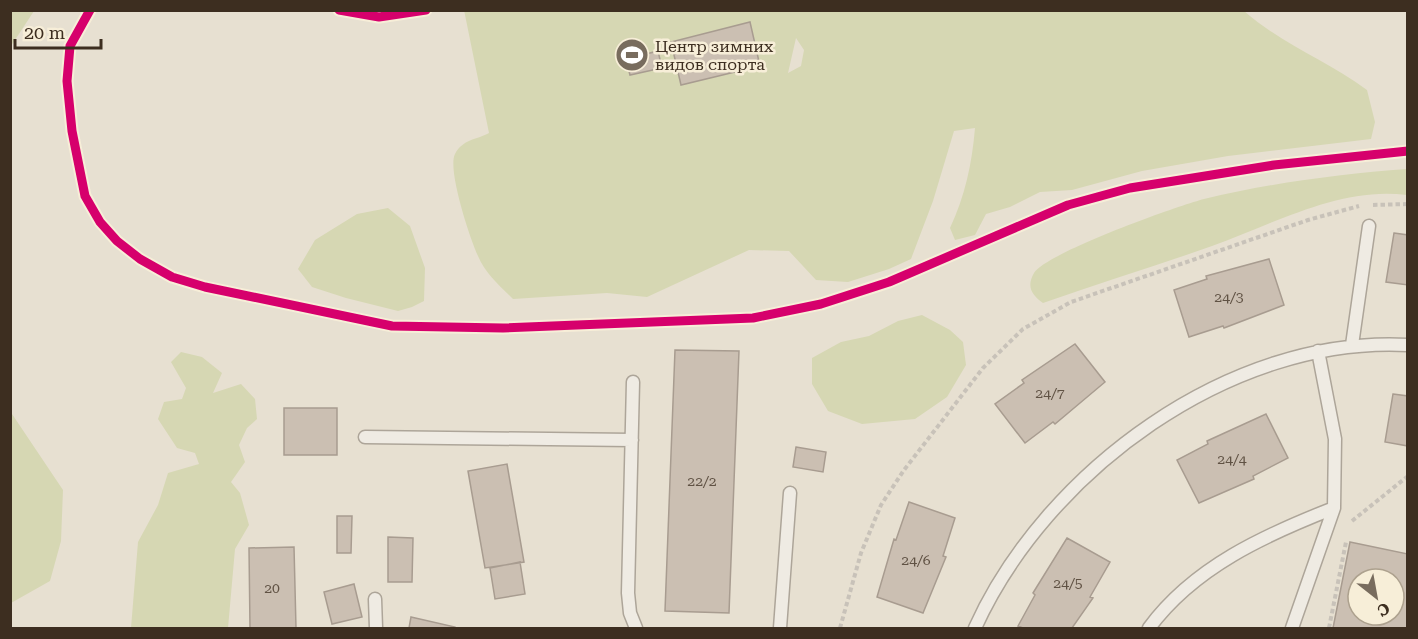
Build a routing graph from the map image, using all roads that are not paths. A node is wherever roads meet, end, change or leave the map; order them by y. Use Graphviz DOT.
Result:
graph roads {
  1 [pos="1369,226"];
  2 [pos="1352,345"];
  3 [pos="1407,345"];
  4 [pos="1318,351"];
  5 [pos="633,382"];
  6 [pos="365,437"];
  7 [pos="632,440"];
  8 [pos="790,492"];
  9 [pos="1334,508"];
  10 [pos="375,599"];
  11 [pos="376,628"];
  12 [pos="636,628"];
  13 [pos="780,628"];
  14 [pos="975,628"];
  15 [pos="1149,628"];
  16 [pos="1292,628"];
  1 -- 2 [label="lane"];
  2 -- 3 [label="lane"];
  2 -- 4 [label="lane"];
  4 -- 9 [label="lane"];
  4 -- 14 [label="lane"];
  5 -- 7 [label="lane"];
  6 -- 7 [label="lane"];
  7 -- 12 [label="lane"];
  8 -- 13 [label="lane"];
  9 -- 15 [label="lane"];
  9 -- 16 [label="lane"];
  10 -- 11 [label="lane"];
}
